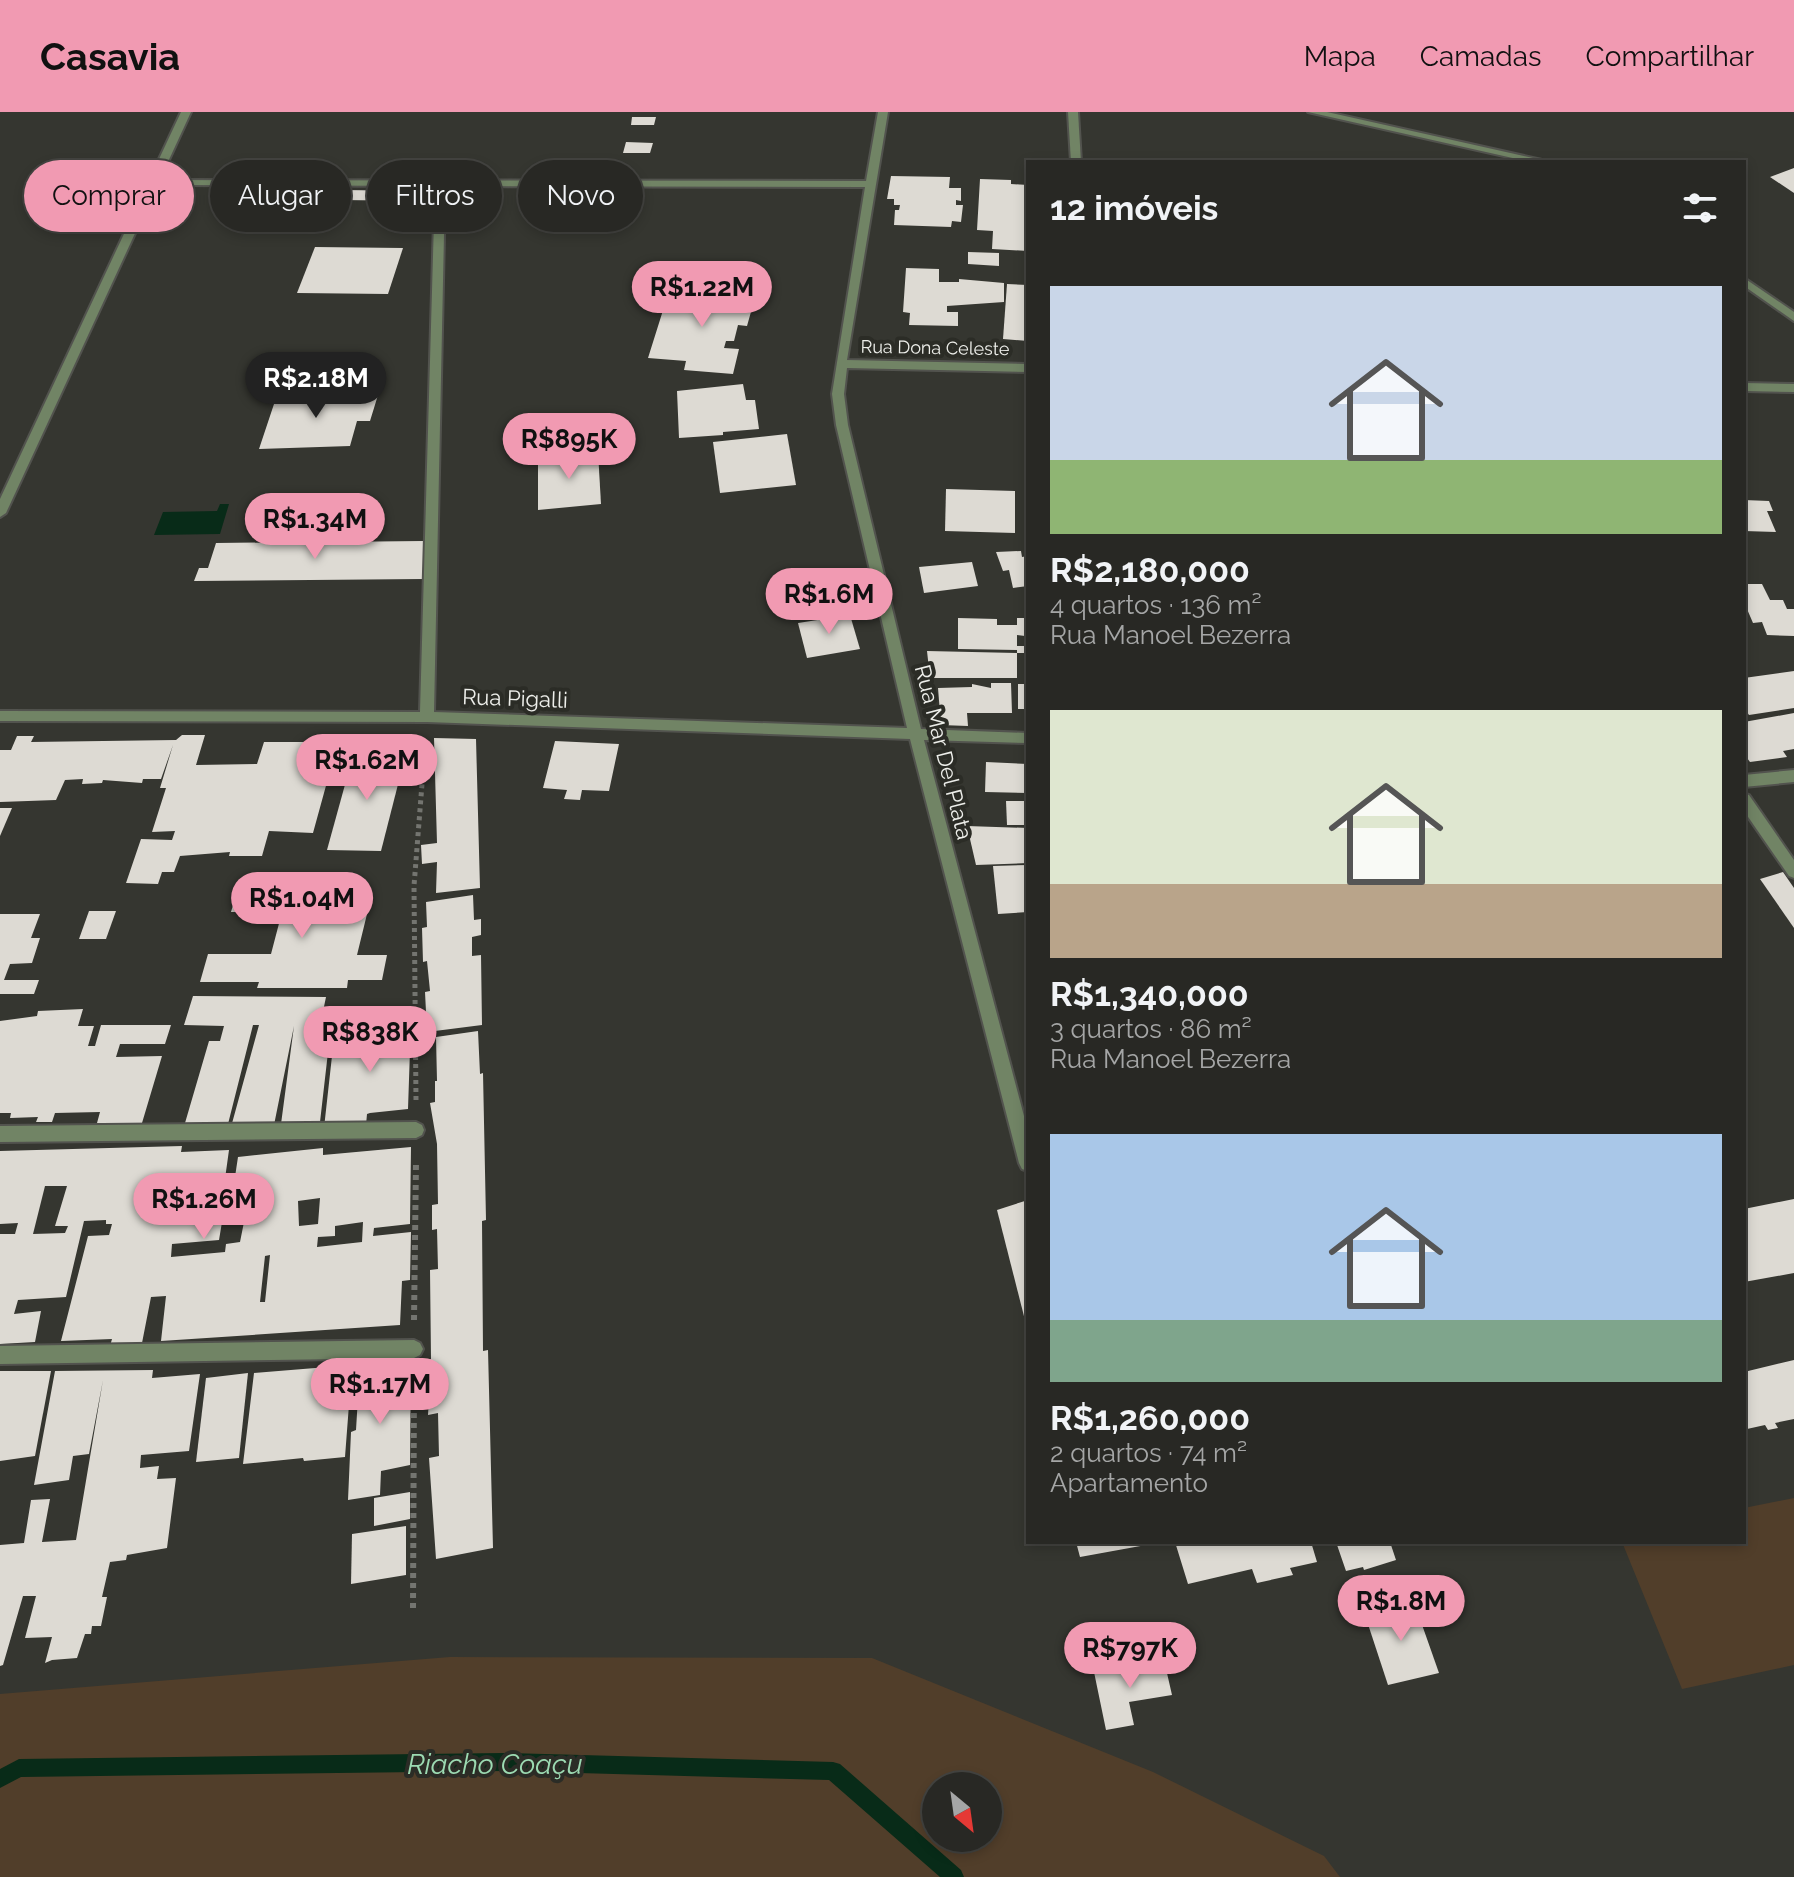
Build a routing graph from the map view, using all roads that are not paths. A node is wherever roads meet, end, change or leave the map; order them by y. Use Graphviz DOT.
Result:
graph roads {
  1 [pos="186,112"];
  2 [pos="883,112"];
  3 [pos="1073,112"];
  4 [pos="1313,112"];
  5 [pos="1488,150"];
  6 [pos="163,160"];
  7 [pos="1076,160"];
  8 [pos="1491,160"];
  9 [pos="1536,160"];
  10 [pos="194,182"];
  11 [pos="367,182"];
  12 [pos="502,182"];
  13 [pos="869,184"];
  14 [pos="130,232"];
  15 [pos="439,232"];
  16 [pos="1746,282"];
  17 [pos="1794,317"];
  18 [pos="841,364"];
  19 [pos="1026,368"];
  20 [pos="1746,387"];
  21 [pos="1794,388"];
  22 [pos="0,513"];
  23 [pos="0,716"];
  24 [pos="427,717"];
  25 [pos="916,736"];
  26 [pos="1026,738"];
  27 [pos="1794,776"];
  28 [pos="1746,781"];
  29 [pos="1746,802"];
  30 [pos="1794,872"];
  31 [pos="416,1130"];
  32 [pos="0,1134"];
  33 [pos="1026,1155"];
  34 [pos="414,1349"];
  35 [pos="0,1355"];
  1 -- 6 [label="street"];
  2 -- 13 [label="street, Rua Mar Del Plata"];
  3 -- 7 [label="street"];
  4 -- 5 [label="street"];
  5 -- 8 [label="street"];
  5 -- 9 [label="street"];
  10 -- 11 [label="street"];
  12 -- 13 [label="street"];
  13 -- 18 [label="street, Rua Mar Del Plata"];
  14 -- 22 [label="street"];
  15 -- 24 [label="street"];
  16 -- 17 [label="street"];
  18 -- 19 [label="street, Rua Dona Celeste"];
  18 -- 25 [label="street, Rua Mar Del Plata"];
  20 -- 21 [label="street"];
  23 -- 24 [label="street, Rua Pigalli"];
  24 -- 25 [label="street, Rua Pigalli"];
  25 -- 26 [label="street, Rua Pigalli"];
  25 -- 33 [label="street, Rua Mar Del Plata"];
  27 -- 28 [label="street"];
  29 -- 30 [label="street"];
  31 -- 32 [label="street"];
  34 -- 35 [label="street"];
}
